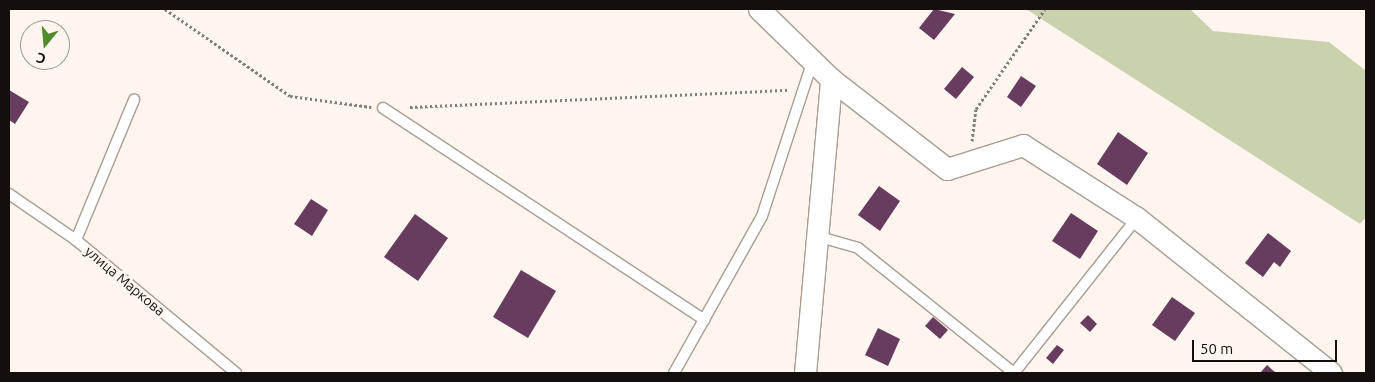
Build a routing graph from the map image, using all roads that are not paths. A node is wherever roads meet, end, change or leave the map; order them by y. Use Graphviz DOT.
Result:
graph roads {
  1 [pos="759,9"];
  2 [pos="813,59"];
  3 [pos="831,79"];
  4 [pos="134,100"];
  5 [pos="383,108"];
  6 [pos="9,194"];
  7 [pos="1137,218"];
  8 [pos="820,237"];
  9 [pos="76,240"];
  10 [pos="704,320"];
  11 [pos="236,373"];
  12 [pos="674,373"];
  13 [pos="805,373"];
  14 [pos="1331,373"];
  1 -- 2 [label="street"];
  2 -- 3 [label="street"];
  2 -- 10 [label="lane"];
  3 -- 7 [label="street"];
  3 -- 8 [label="street"];
  4 -- 9 [label="lane"];
  5 -- 10 [label="lane"];
  6 -- 9 [label="lane, улица Маркова"];
  7 -- 8 [label="lane"];
  7 -- 14 [label="street"];
  8 -- 13 [label="street"];
  9 -- 11 [label="lane, улица Маркова"];
  10 -- 12 [label="lane"];
}
